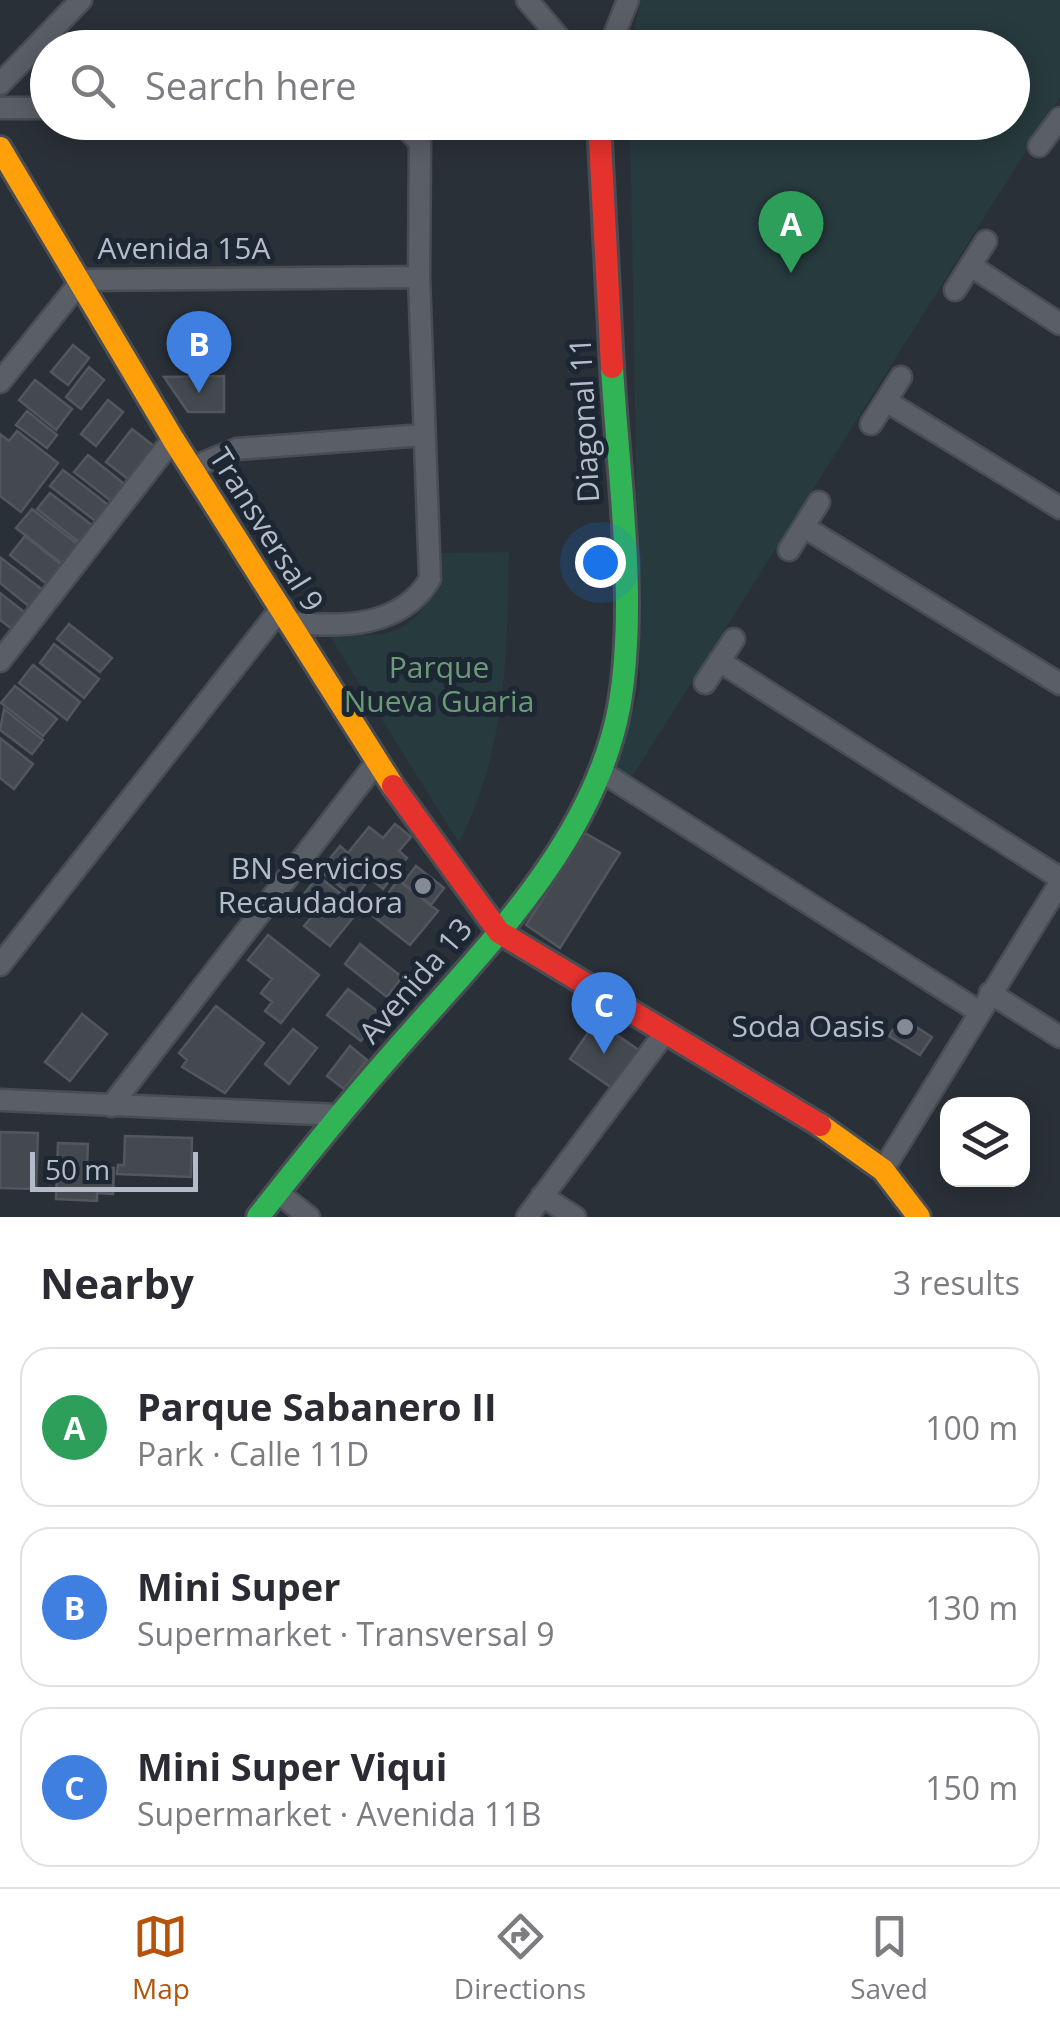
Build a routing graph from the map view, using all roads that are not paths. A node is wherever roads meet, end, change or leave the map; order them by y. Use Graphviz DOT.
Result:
graph roads {
  1 [pos="81,0"];
  2 [pos="527,0"];
  3 [pos="628,0"];
  4 [pos="52,30"];
  5 [pos="553,30"];
  6 [pos="616,30"];
  7 [pos="30,53"];
  8 [pos="0,84"];
  9 [pos="0,108"];
  10 [pos="30,108"];
  11 [pos="417,140"];
  12 [pos="600,140"];
  13 [pos="0,148"];
  14 [pos="986,241"];
  15 [pos="971,266"];
  16 [pos="419,277"];
  17 [pos="82,280"];
  18 [pos="955,290"];
  19 [pos="1060,324"];
  20 [pos="901,377"];
  21 [pos="0,382"];
  22 [pos="886,401"];
  23 [pos="870,424"];
  24 [pos="424,435"];
  25 [pos="173,440"];
  26 [pos="191,468"];
  27 [pos="819,502"];
  28 [pos="1060,508"];
  29 [pos="804,527"];
  30 [pos="789,550"];
  31 [pos="285,615"];
  32 [pos="734,638"];
  33 [pos="0,660"];
  34 [pos="720,661"];
  35 [pos="705,683"];
  36 [pos="1060,684"];
  37 [pos="376,762"];
  38 [pos="602,772"];
  39 [pos="1060,880"];
  40 [pos="499,932"];
  41 [pos="0,965"];
  42 [pos="984,1002"];
  43 [pos="664,1034"];
  44 [pos="1060,1037"];
  45 [pos="0,1100"];
  46 [pos="111,1106"];
  47 [pos="339,1116"];
  48 [pos="883,1170"];
  49 [pos="276,1192"];
  50 [pos="542,1196"];
  51 [pos="258,1217"];
  52 [pos="309,1217"];
  53 [pos="527,1217"];
  54 [pos="575,1217"];
  55 [pos="919,1217"];
  1 -- 4 [label="street"];
  2 -- 5 [label="street"];
  3 -- 6 [label="street"];
  7 -- 8 [label="street"];
  9 -- 10 [label="street"];
  11 -- 16 [label="street"];
  12 -- 38 [label="street, Diagonal 11"];
  13 -- 17 [label="street, Transversal 9"];
  14 -- 15 [label="street"];
  15 -- 18 [label="street"];
  15 -- 19 [label="street"];
  16 -- 17 [label="street, Avenida 15A"];
  16 -- 24 [label="street"];
  17 -- 21 [label="street, Avenida 15A"];
  17 -- 25 [label="street, Transversal 9"];
  20 -- 22 [label="street"];
  22 -- 23 [label="street"];
  22 -- 28 [label="street"];
  24 -- 26 [label="street"];
  24 -- 31 [label="street"];
  25 -- 26 [label="street, Transversal 9"];
  25 -- 33 [label="street"];
  26 -- 31 [label="street, Transversal 9"];
  27 -- 29 [label="street"];
  29 -- 30 [label="street"];
  29 -- 36 [label="street"];
  31 -- 37 [label="street, Transversal 9"];
  31 -- 41 [label="street"];
  32 -- 34 [label="street"];
  34 -- 35 [label="street"];
  34 -- 39 [label="street"];
  37 -- 40 [label="street, Transversal 9"];
  37 -- 46 [label="street"];
  38 -- 40 [label="street, Avenida 13"];
  38 -- 42 [label="street"];
  39 -- 42 [label="street"];
  40 -- 43 [label="street"];
  40 -- 47 [label="street, Avenida 13"];
  42 -- 44 [label="street"];
  42 -- 48 [label="street"];
  43 -- 48 [label="street"];
  43 -- 50 [label="street"];
  45 -- 46 [label="street"];
  46 -- 47 [label="street"];
  47 -- 49 [label="street, Avenida 13"];
  48 -- 55 [label="street"];
  49 -- 51 [label="street, Avenida 13"];
  49 -- 52 [label="street"];
  50 -- 53 [label="street"];
  50 -- 54 [label="street"];
}
